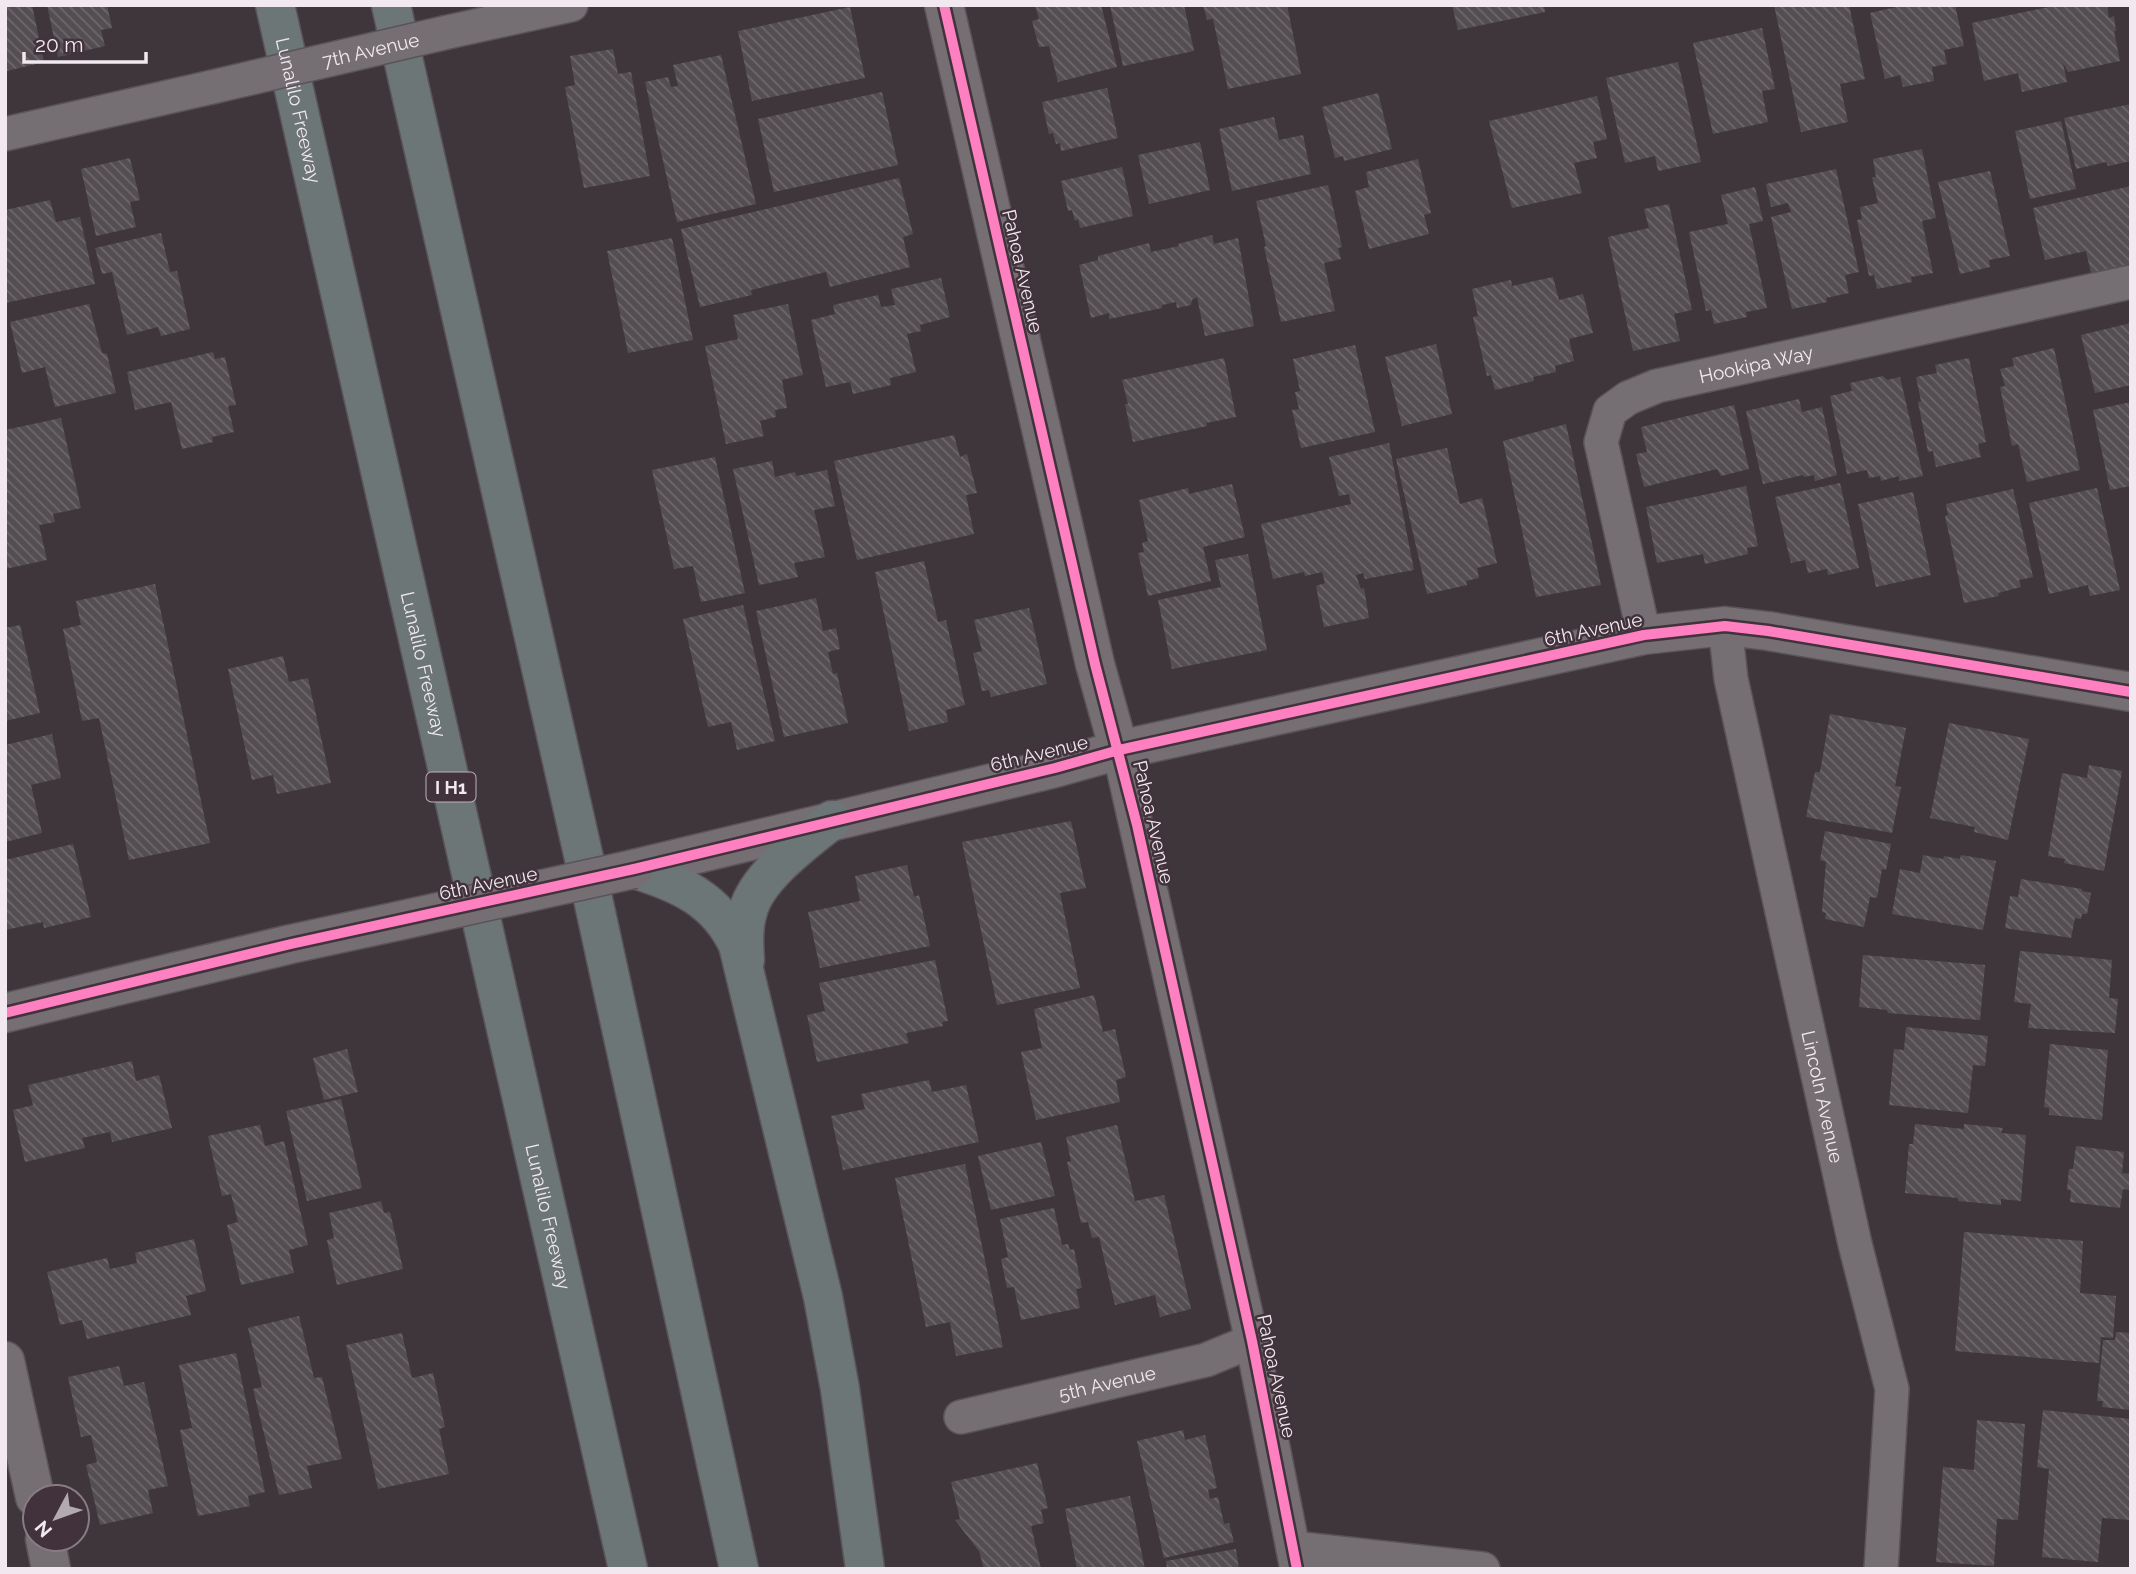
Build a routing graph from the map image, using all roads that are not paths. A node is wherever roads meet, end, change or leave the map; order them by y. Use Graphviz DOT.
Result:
graph roads {
  1 [pos="275,5"];
  2 [pos="391,5"];
  3 [pos="571,5"];
  4 [pos="944,5"];
  5 [pos="5,134"];
  6 [pos="2131,282"];
  7 [pos="1725,626"];
  8 [pos="1644,635"];
  9 [pos="2131,692"];
  10 [pos="1119,750"];
  11 [pos="832,820"];
  12 [pos="634,869"];
  13 [pos="745,969"];
  14 [pos="5,1013"];
  15 [pos="1252,1341"];
  16 [pos="5,1361"];
  17 [pos="961,1417"];
  18 [pos="33,1483"];
  19 [pos="1295,1558"];
  20 [pos="628,1569"];
  21 [pos="739,1569"];
  22 [pos="864,1569"];
  23 [pos="1483,1569"];
  24 [pos="1881,1569"];
  1 -- 20 [label="highway, Lunalilo Freeway / I H1"];
  2 -- 21 [label="highway"];
  3 -- 5 [label="street, 7th Avenue, bridge"];
  4 -- 10 [label="street, Pahoa Avenue"];
  6 -- 8 [label="street, Hookipa Way"];
  7 -- 8 [label="street, 6th Avenue"];
  7 -- 9 [label="street, 6th Avenue"];
  7 -- 24 [label="street, Lincoln Avenue"];
  8 -- 10 [label="street, 6th Avenue"];
  10 -- 11 [label="street, 6th Avenue"];
  10 -- 15 [label="street, Pahoa Avenue"];
  11 -- 12 [label="street, 6th Avenue"];
  11 -- 13 [label="highway"];
  12 -- 13 [label="highway"];
  12 -- 14 [label="street, 6th Avenue, bridge"];
  13 -- 22 [label="highway"];
  15 -- 17 [label="street, 5th Avenue"];
  15 -- 19 [label="street, Pahoa Avenue"];
  16 -- 18 [label="street"];
  19 -- 23 [label="street"];
}
